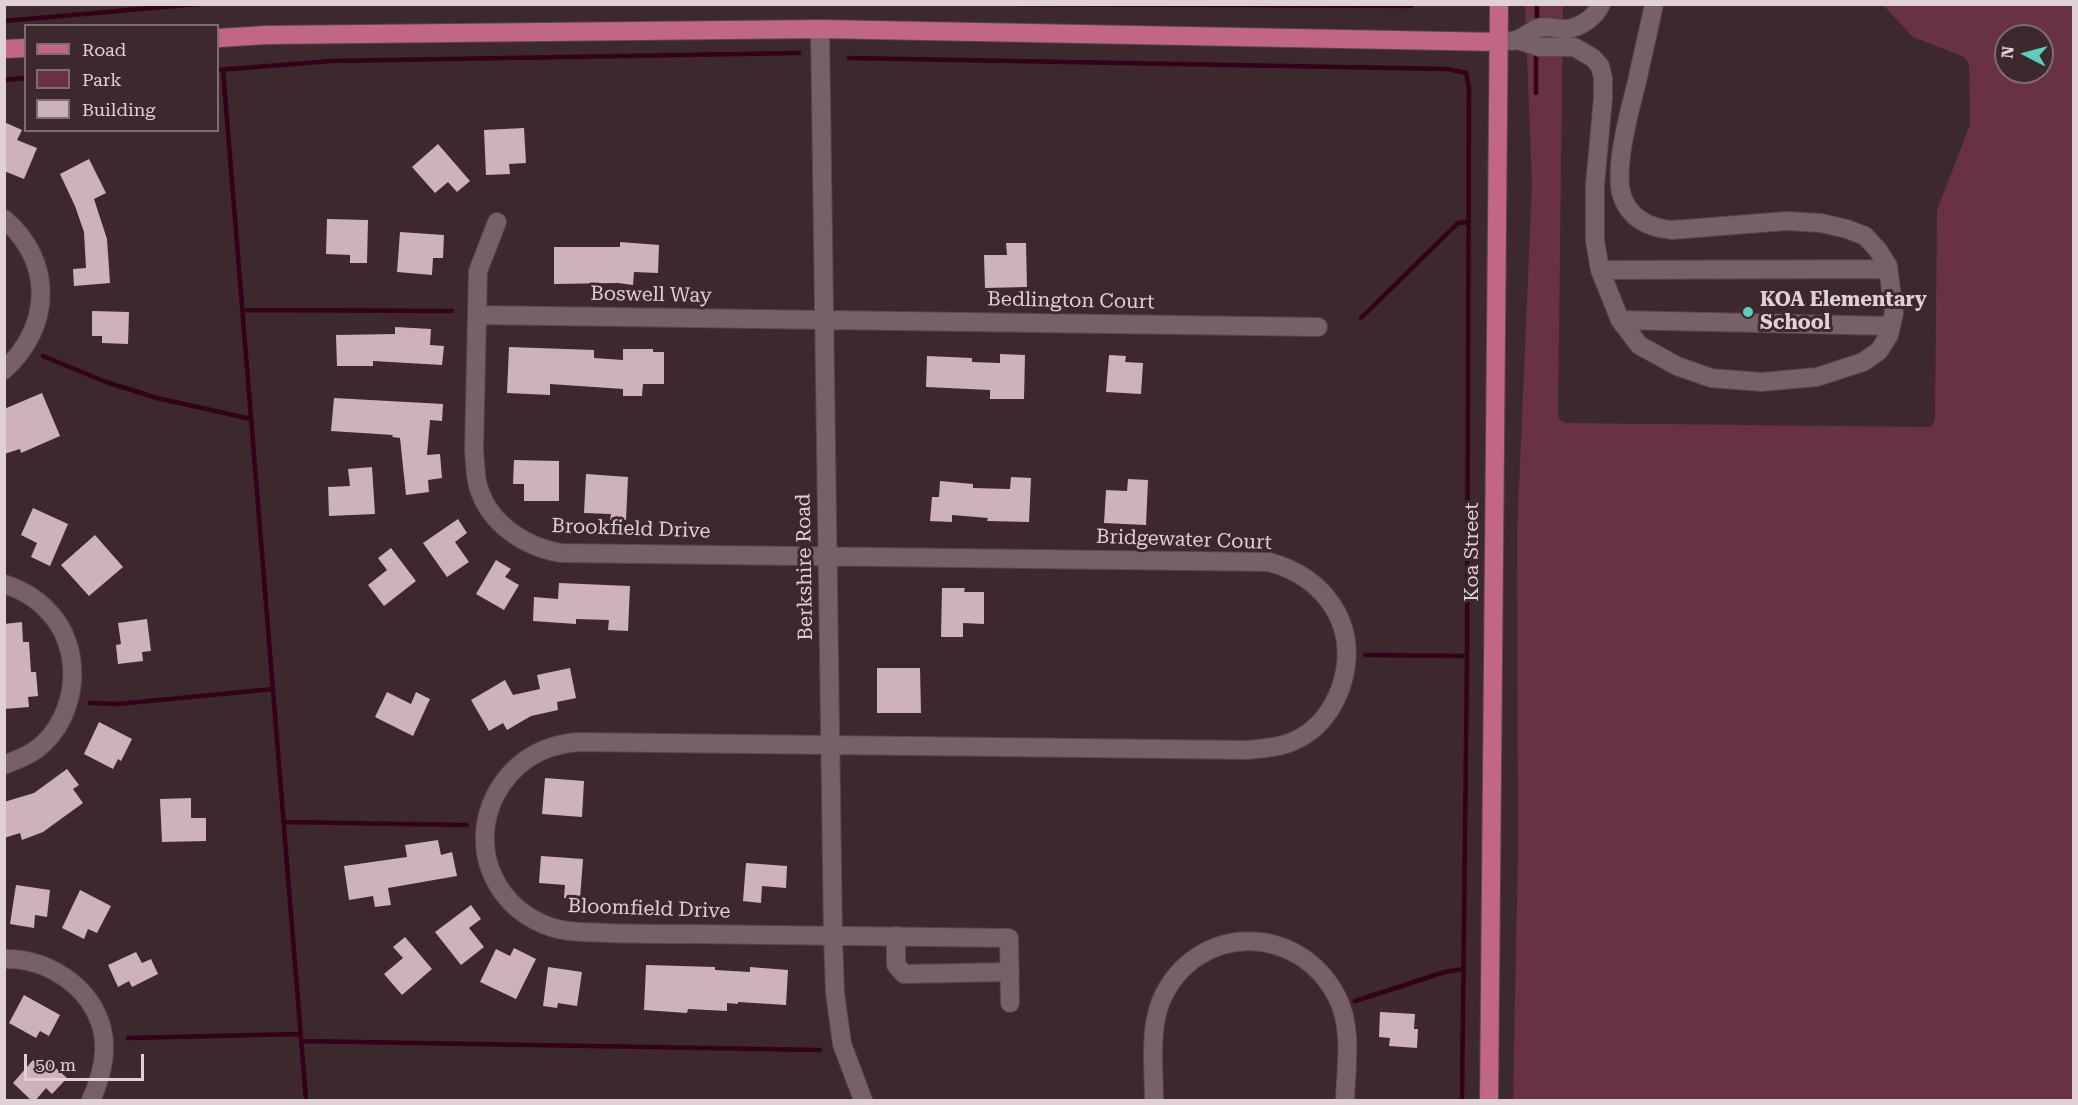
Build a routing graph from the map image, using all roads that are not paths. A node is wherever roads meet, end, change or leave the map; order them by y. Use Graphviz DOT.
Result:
graph roads {
  1 [pos="1499,4"];
  2 [pos="1601,4"];
  3 [pos="1654,4"];
  4 [pos="820,29"];
  5 [pos="219,38"];
  6 [pos="1518,40"];
  7 [pos="1498,42"];
  8 [pos="24,48"];
  9 [pos="4,49"];
  10 [pos="4,219"];
  11 [pos="497,222"];
  12 [pos="1888,269"];
  13 [pos="1600,270"];
  14 [pos="478,315"];
  15 [pos="823,320"];
  16 [pos="1620,320"];
  17 [pos="1891,326"];
  18 [pos="1318,327"];
  19 [pos="4,370"];
  20 [pos="827,555"];
  21 [pos="4,584"];
  22 [pos="830,745"];
  23 [pos="4,765"];
  24 [pos="832,935"];
  25 [pos="896,936"];
  26 [pos="4,959"];
  27 [pos="1010,972"];
  28 [pos="1010,1003"];
  29 [pos="91,1101"];
  30 [pos="863,1101"];
  31 [pos="1154,1101"];
  32 [pos="1345,1101"];
  33 [pos="1490,1101"];
  1 -- 7 [label="main road, Koa Street"];
  2 -- 6 [label="street"];
  3 -- 12 [label="street"];
  4 -- 5 [label="main road"];
  4 -- 7 [label="main road"];
  4 -- 15 [label="street, Berkshire Road"];
  6 -- 7 [label="street"];
  6 -- 13 [label="street"];
  7 -- 33 [label="main road, Koa Street"];
  8 -- 9 [label="main road"];
  10 -- 19 [label="street"];
  11 -- 14 [label="street, Brookfield Drive"];
  12 -- 13 [label="street"];
  12 -- 17 [label="street"];
  13 -- 16 [label="street"];
  14 -- 15 [label="street, Boswell Way"];
  14 -- 20 [label="street, Brookfield Drive"];
  15 -- 18 [label="street, Bedlington Court"];
  15 -- 20 [label="street, Berkshire Road"];
  16 -- 17 [label="street"];
  16 -- 17 [label="street"];
  20 -- 22 [label="street, Berkshire Road"];
  20 -- 22 [label="street, Bridgewater Court"];
  21 -- 23 [label="street"];
  22 -- 24 [label="street, Berkshire Road"];
  22 -- 24 [label="street, Bloomfield Drive"];
  24 -- 25 [label="street, Bloomfield Drive"];
  24 -- 30 [label="street, Berkshire Road"];
  25 -- 27 [label="street"];
  25 -- 27 [label="street, Bloomfield Drive"];
  26 -- 29 [label="street"];
  27 -- 28 [label="street"];
  31 -- 32 [label="street"];
}
